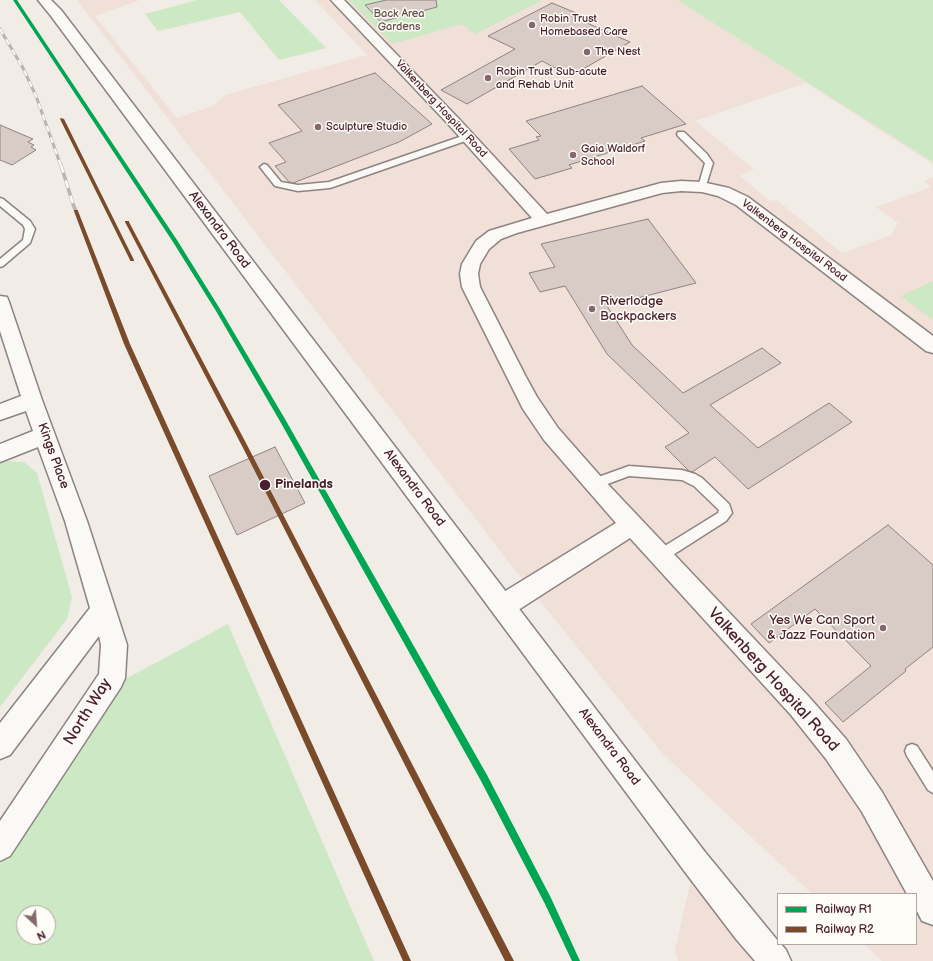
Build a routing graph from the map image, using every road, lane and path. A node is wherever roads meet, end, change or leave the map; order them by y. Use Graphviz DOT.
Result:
graph roads {
  1 [pos="341,1"];
  2 [pos="50,4"];
  3 [pos="681,134"];
  4 [pos="468,137"];
  5 [pos="264,166"];
  6 [pos="702,187"];
  7 [pos="0,201"];
  8 [pos="543,220"];
  9 [pos="0,264"];
  10 [pos="0,302"];
  11 [pos="933,346"];
  12 [pos="32,400"];
  13 [pos="0,412"];
  14 [pos="46,435"];
  15 [pos="0,453"];
  16 [pos="594,484"];
  17 [pos="632,525"];
  18 [pos="660,556"];
  19 [pos="503,606"];
  20 [pos="104,610"];
  21 [pos="0,745"];
  22 [pos="912,751"];
  23 [pos="933,785"];
  24 [pos="0,846"];
  25 [pos="933,910"];
  26 [pos="775,961"];
  1 -- 4 [label="street, Valkenberg Hospital Road"];
  2 -- 19 [label="street, Alexandra Road"];
  3 -- 6 [label="lane"];
  4 -- 5 [label="lane"];
  4 -- 8 [label="street, Valkenberg Hospital Road"];
  6 -- 8 [label="street, Valkenberg Hospital Road"];
  6 -- 11 [label="street, Valkenberg Hospital Road"];
  7 -- 9 [label="lane"];
  8 -- 16 [label="street, Valkenberg Hospital Road"];
  10 -- 12 [label="street, Kings Place"];
  12 -- 13 [label="street"];
  12 -- 14 [label="street, Kings Place"];
  14 -- 15 [label="street"];
  14 -- 20 [label="street, Kings Place"];
  16 -- 17 [label="street, Valkenberg Hospital Road"];
  16 -- 18 [label="lane"];
  17 -- 18 [label="street, Valkenberg Hospital Road"];
  17 -- 19 [label="street"];
  18 -- 25 [label="street, Valkenberg Hospital Road"];
  19 -- 26 [label="street, Alexandra Road"];
  20 -- 21 [label="street"];
  20 -- 24 [label="street, North Way"];
  22 -- 23 [label="lane"];
}
